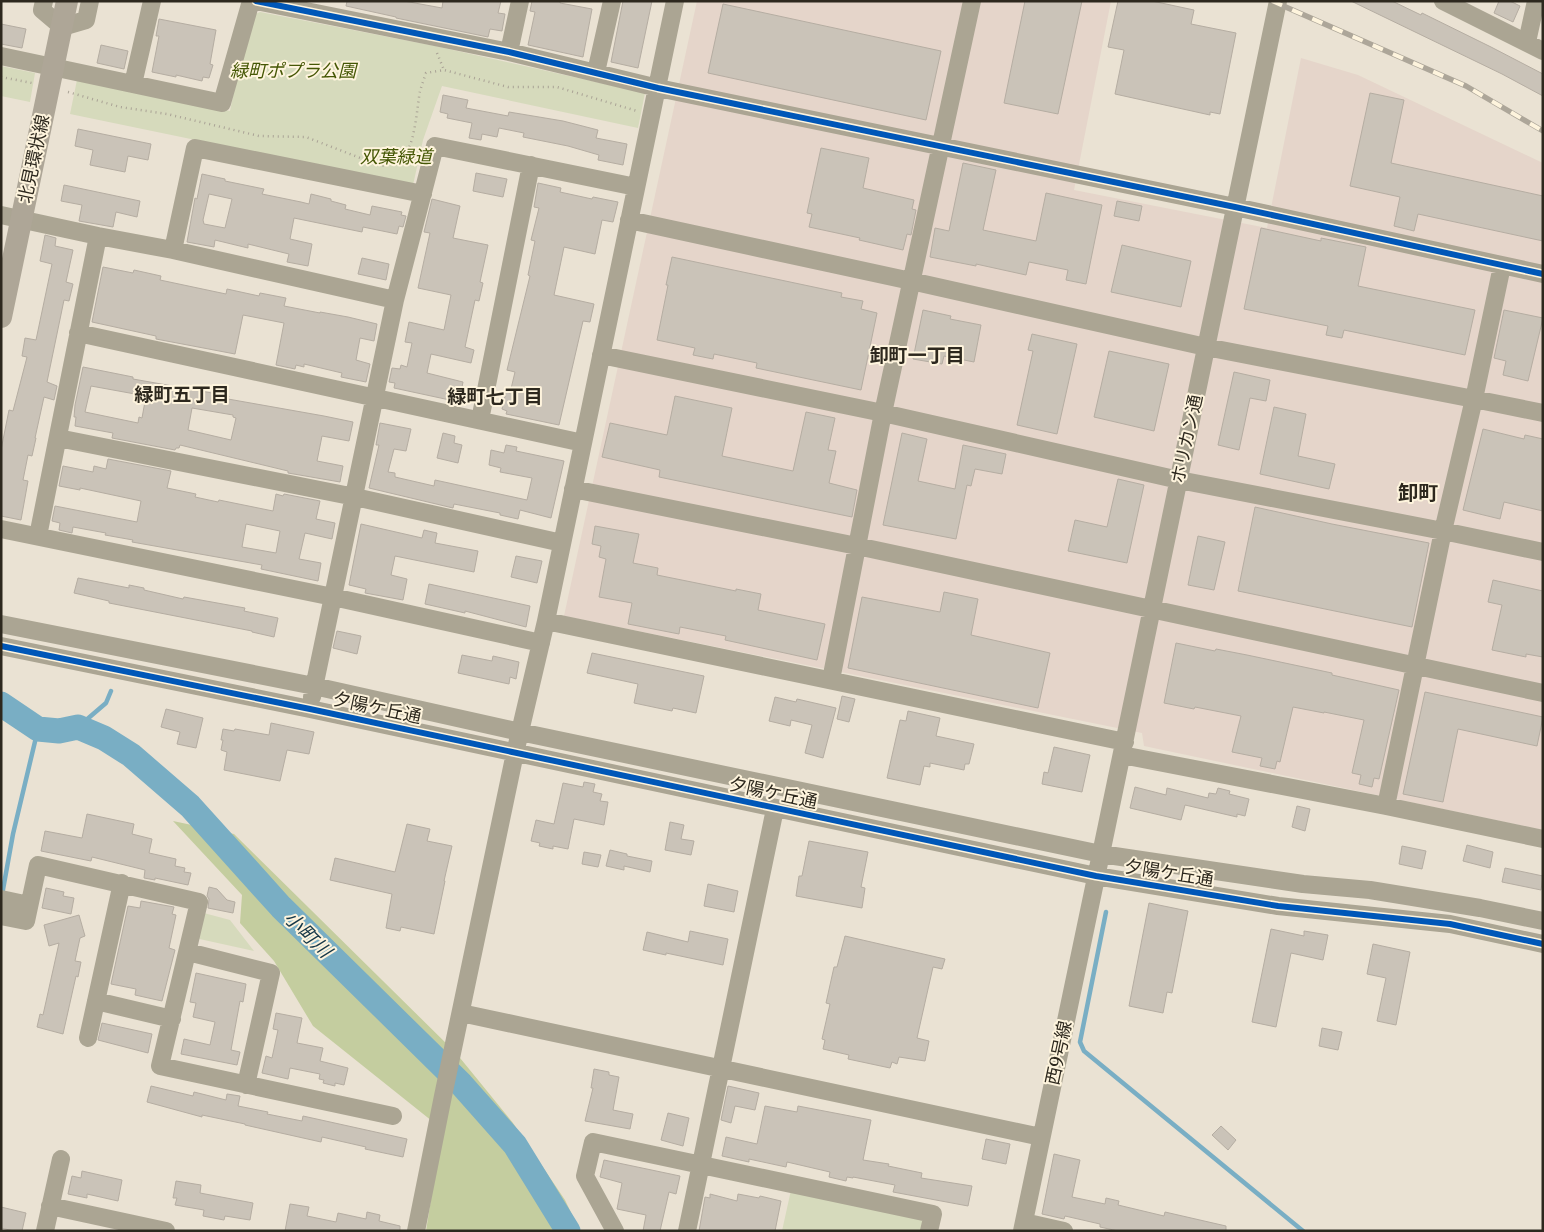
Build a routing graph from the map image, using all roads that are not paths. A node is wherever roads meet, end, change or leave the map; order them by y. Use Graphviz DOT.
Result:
graph roads {
  1 [pos="44,1"];
  2 [pos="67,1"];
  3 [pos="90,1"];
  4 [pos="152,1"];
  5 [pos="250,1"];
  6 [pos="256,1"];
  7 [pos="520,1"];
  8 [pos="612,1"];
  9 [pos="676,1"];
  10 [pos="972,1"];
  11 [pos="1278,1"];
  12 [pos="1443,1"];
  13 [pos="1536,1"];
  14 [pos="62,27"];
  15 [pos="1527,42"];
  16 [pos="1543,51"];
  17 [pos="509,52"];
  18 [pos="1,56"];
  19 [pos="53,66"];
  20 [pos="596,72"];
  21 [pos="133,84"];
  22 [pos="658,88"];
  23 [pos="940,146"];
  24 [pos="531,165"];
  25 [pos="636,188"];
  26 [pos="423,194"];
  27 [pos="1235,207"];
  28 [pos="11,217"];
  29 [pos="630,220"];
  30 [pos="98,236"];
  31 [pos="173,250"];
  32 [pos="1502,266"];
  33 [pos="1543,274"];
  34 [pos="911,281"];
  35 [pos="396,300"];
  36 [pos="1,316"];
  37 [pos="78,334"];
  38 [pos="1206,347"];
  39 [pos="601,355"];
  40 [pos="376,397"];
  41 [pos="1474,398"];
  42 [pos="883,413"];
  43 [pos="1543,413"];
  44 [pos="480,420"];
  45 [pos="58,438"];
  46 [pos="583,443"];
  47 [pos="1179,480"];
  48 [pos="573,490"];
  49 [pos="355,497"];
  50 [pos="1,529"];
  51 [pos="1443,531"];
  52 [pos="38,536"];
  53 [pos="562,543"];
  54 [pos="857,546"];
  55 [pos="1543,552"];
  56 [pos="333,598"];
  57 [pos="1152,610"];
  58 [pos="546,621"];
  59 [pos="1,624"];
  60 [pos="541,643"];
  61 [pos="1,646"];
  62 [pos="1415,666"];
  63 [pos="831,680"];
  64 [pos="314,686"];
  65 [pos="1543,693"];
  66 [pos="310,709"];
  67 [pos="520,732"];
  68 [pos="1123,748"];
  69 [pos="515,753"];
  70 [pos="1386,806"];
  71 [pos="775,808"];
  72 [pos="1543,839"];
  73 [pos="1101,854"];
  74 [pos="1096,876"];
  75 [pos="122,883"];
  76 [pos="6,908"];
  77 [pos="1543,921"];
  78 [pos="1543,944"];
  79 [pos="188,952"];
  80 [pos="96,1001"];
  81 [pos="460,1013"];
  82 [pos="172,1019"];
  83 [pos="88,1038"];
  84 [pos="720,1068"];
  85 [pos="246,1085"];
  86 [pos="393,1116"];
  87 [pos="1041,1137"];
  88 [pos="61,1159"];
  89 [pos="702,1164"];
  90 [pos="50,1206"];
  91 [pos="1023,1226"];
  92 [pos="45,1231"];
  93 [pos="166,1231"];
  94 [pos="416,1231"];
  95 [pos="615,1231"];
  96 [pos="687,1231"];
  97 [pos="929,1231"];
  98 [pos="1064,1231"];
  1 -- 14 [label="street"];
  2 -- 14 [label="main road, 北見環状線"];
  3 -- 14 [label="street"];
  4 -- 21 [label="street"];
  5 -- 21 [label="street"];
  6 -- 17 [label="street"];
  7 -- 17 [label="street"];
  8 -- 20 [label="street"];
  9 -- 22 [label="street"];
  10 -- 23 [label="street"];
  11 -- 27 [label="street, ホリカン通"];
  12 -- 15 [label="street"];
  13 -- 15 [label="street"];
  14 -- 19 [label="main road, 北見環状線"];
  15 -- 16 [label="street"];
  17 -- 20 [label="street"];
  18 -- 19 [label="street"];
  19 -- 21 [label="street"];
  19 -- 28 [label="main road, 北見環状線"];
  20 -- 22 [label="street"];
  22 -- 23 [label="street"];
  22 -- 25 [label="street"];
  23 -- 27 [label="street"];
  23 -- 34 [label="street"];
  24 -- 25 [label="street"];
  24 -- 26 [label="street"];
  24 -- 44 [label="street"];
  25 -- 29 [label="street"];
  26 -- 31 [label="street"];
  26 -- 35 [label="street"];
  27 -- 32 [label="street"];
  27 -- 38 [label="street, ホリカン通"];
  28 -- 30 [label="street"];
  28 -- 36 [label="main road, 北見環状線"];
  29 -- 34 [label="street"];
  29 -- 39 [label="street"];
  30 -- 31 [label="street"];
  30 -- 37 [label="street"];
  31 -- 35 [label="street"];
  32 -- 33 [label="street"];
  32 -- 41 [label="street"];
  34 -- 38 [label="street"];
  34 -- 42 [label="street"];
  35 -- 40 [label="street"];
  37 -- 40 [label="street"];
  37 -- 45 [label="street"];
  38 -- 41 [label="street"];
  38 -- 47 [label="street, ホリカン通"];
  39 -- 42 [label="street"];
  39 -- 46 [label="street"];
  40 -- 44 [label="street"];
  40 -- 49 [label="street"];
  41 -- 43 [label="street"];
  41 -- 51 [label="street"];
  42 -- 47 [label="street"];
  42 -- 54 [label="street"];
  44 -- 46 [label="street"];
  45 -- 49 [label="street"];
  45 -- 52 [label="street"];
  46 -- 48 [label="street"];
  47 -- 51 [label="street"];
  47 -- 57 [label="street, ホリカン通"];
  48 -- 53 [label="street"];
  48 -- 54 [label="street"];
  49 -- 53 [label="street"];
  49 -- 56 [label="street"];
  50 -- 52 [label="street"];
  51 -- 55 [label="street"];
  51 -- 62 [label="street"];
  52 -- 56 [label="street"];
  53 -- 58 [label="street"];
  54 -- 57 [label="street"];
  54 -- 63 [label="street"];
  56 -- 60 [label="street"];
  56 -- 64 [label="street"];
  57 -- 62 [label="street"];
  57 -- 68 [label="street, ホリカン通"];
  58 -- 60 [label="street"];
  58 -- 63 [label="street"];
  59 -- 64 [label="street, 夕陽ケ丘通"];
  60 -- 67 [label="street"];
  61 -- 66 [label="street, 夕陽ケ丘通"];
  62 -- 65 [label="street"];
  62 -- 70 [label="street"];
  63 -- 68 [label="street"];
  64 -- 66 [label="street"];
  64 -- 67 [label="street, 夕陽ケ丘通"];
  66 -- 69 [label="street, 夕陽ケ丘通"];
  67 -- 69 [label="street"];
  67 -- 73 [label="street, 夕陽ケ丘通"];
  68 -- 70 [label="street"];
  68 -- 73 [label="street, ホリカン通"];
  69 -- 71 [label="street, 夕陽ケ丘通"];
  69 -- 81 [label="street"];
  70 -- 72 [label="street"];
  71 -- 74 [label="street, 夕陽ケ丘通"];
  71 -- 84 [label="street"];
  73 -- 74 [label="street, ホリカン通"];
  73 -- 77 [label="street, 夕陽ケ丘通"];
  74 -- 78 [label="street, 夕陽ケ丘通"];
  74 -- 87 [label="street, 西9号線"];
  75 -- 76 [label="street"];
  75 -- 79 [label="street"];
  75 -- 80 [label="street"];
  79 -- 82 [label="street"];
  79 -- 85 [label="street"];
  80 -- 82 [label="street"];
  80 -- 83 [label="street"];
  81 -- 84 [label="street"];
  81 -- 94 [label="street"];
  82 -- 85 [label="street"];
  84 -- 87 [label="street"];
  84 -- 89 [label="street"];
  85 -- 86 [label="street"];
  87 -- 91 [label="street, 西9号線"];
  88 -- 90 [label="street"];
  89 -- 95 [label="street"];
  89 -- 96 [label="street"];
  89 -- 97 [label="street"];
  90 -- 92 [label="street"];
  90 -- 93 [label="street"];
  91 -- 98 [label="street"];
}
